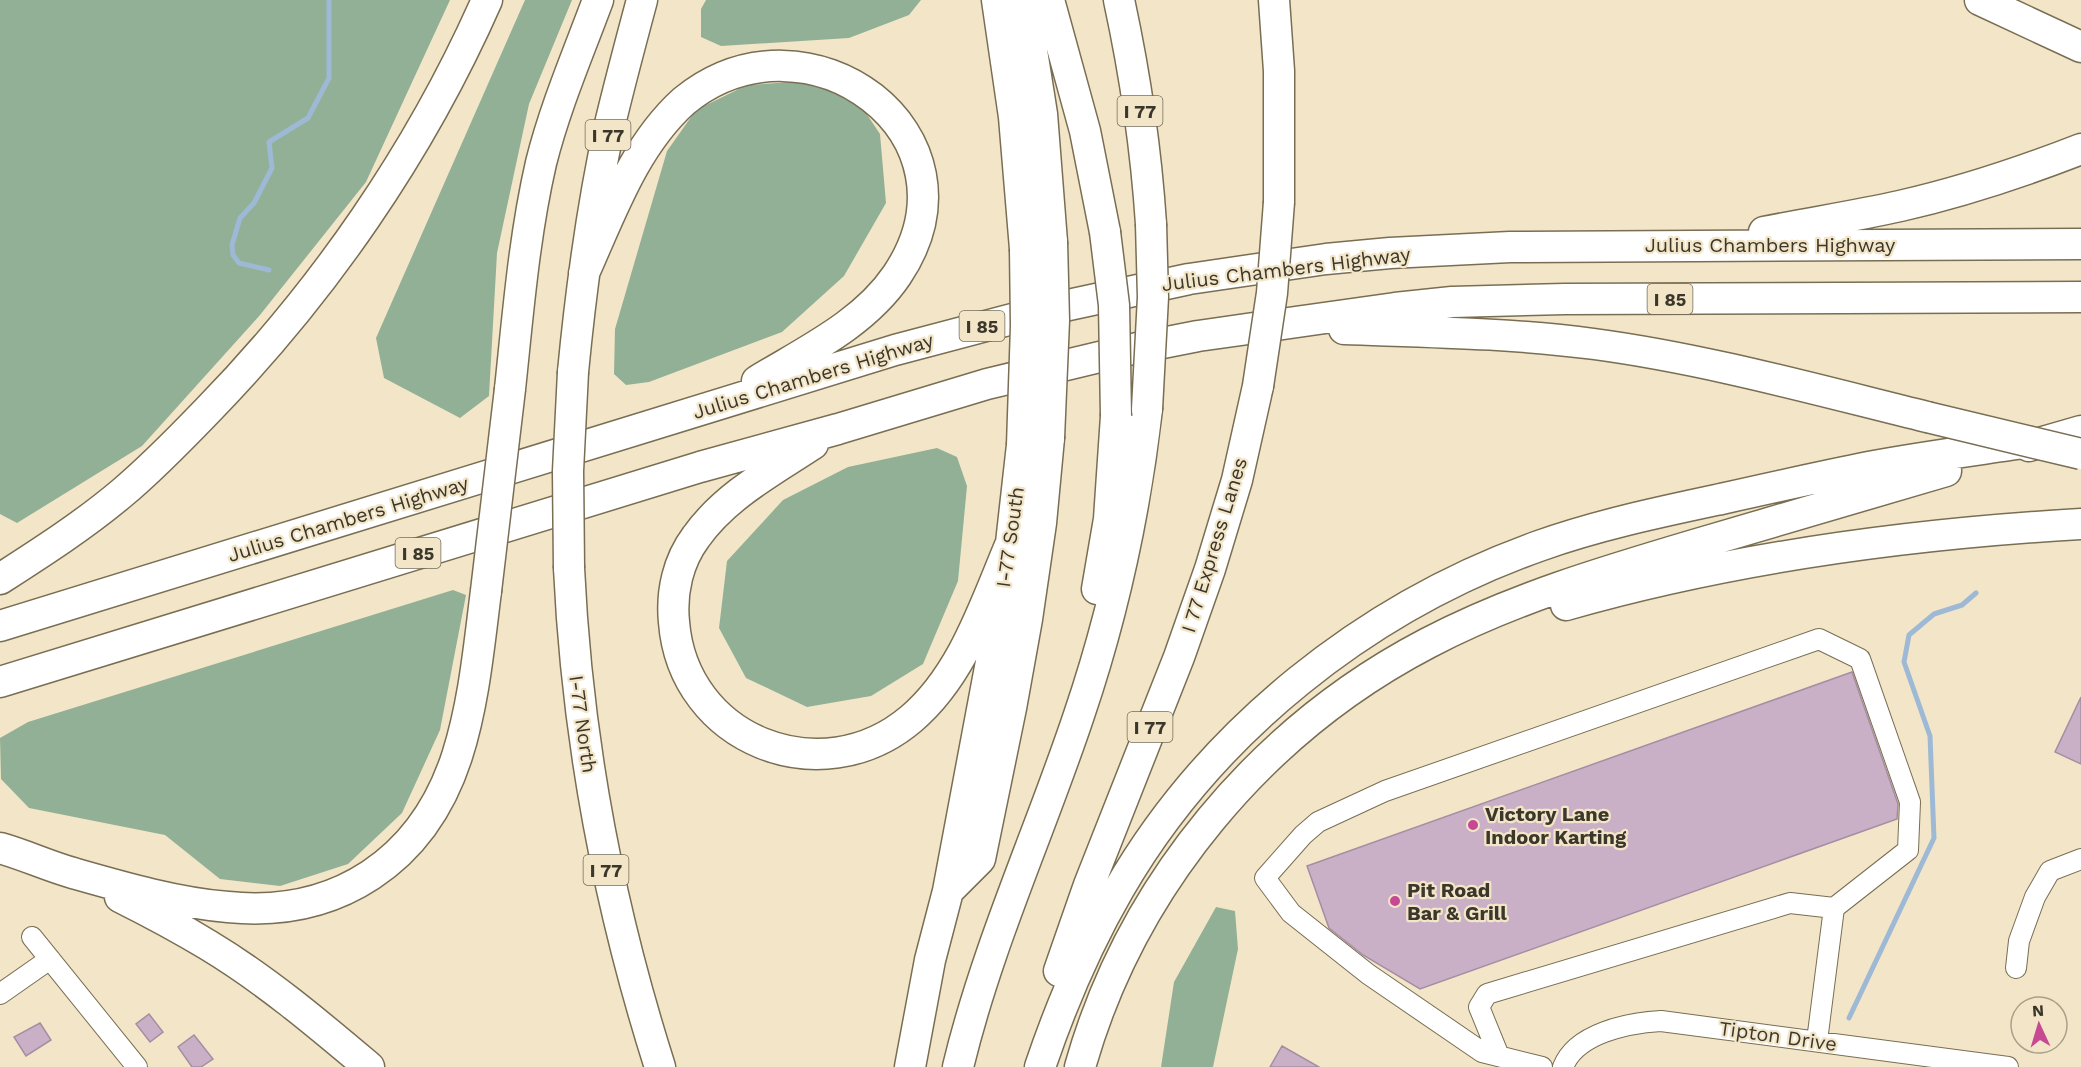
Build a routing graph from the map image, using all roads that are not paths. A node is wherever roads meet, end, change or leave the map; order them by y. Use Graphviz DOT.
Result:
graph roads {
  1 [pos="487,0"];
  2 [pos="598,0"];
  3 [pos="642,0"];
  4 [pos="997,0"];
  5 [pos="1024,0"];
  6 [pos="1048,0"];
  7 [pos="1119,0"];
  8 [pos="1274,0"];
  9 [pos="1980,0"];
  10 [pos="2081,47"];
  11 [pos="2081,149"];
  12 [pos="2081,244"];
  13 [pos="1038,246"];
  14 [pos="1693,246"];
  15 [pos="584,273"];
  16 [pos="2081,297"];
  17 [pos="1260,326"];
  18 [pos="718,405"];
  19 [pos="838,429"];
  20 [pos="1036,441"];
  21 [pos="2074,441"];
  22 [pos="2081,524"];
  23 [pos="1011,543"];
  24 [pos="0,579"];
  25 [pos="0,626"];
  26 [pos="1364,681"];
  27 [pos="0,682"];
  28 [pos="1062,763"];
  29 [pos="0,848"];
  30 [pos="2081,859"];
  31 [pos="72,873"];
  32 [pos="948,891"];
  33 [pos="1834,909"];
  34 [pos="32,936"];
  35 [pos="50,959"];
  36 [pos="2016,968"];
  37 [pos="0,994"];
  38 [pos="1817,1041"];
  39 [pos="1499,1056"];
  40 [pos="1931,1062"];
  41 [pos="137,1067"];
  42 [pos="369,1067"];
  43 [pos="660,1067"];
  44 [pos="910,1067"];
  45 [pos="958,1067"];
  46 [pos="1034,1067"];
  47 [pos="1040,1067"];
  48 [pos="1080,1067"];
  49 [pos="1542,1067"];
  50 [pos="1563,1067"];
  51 [pos="2008,1067"];
  1 -- 24 [label="highway"];
  2 -- 31 [label="highway, bridge"];
  3 -- 15 [label="highway, I 77"];
  4 -- 13 [label="highway"];
  5 -- 13 [label="highway"];
  6 -- 28 [label="highway, bridge"];
  7 -- 28 [label="highway, I 77, bridge"];
  8 -- 46 [label="highway, I 77 Express Lanes / I 77, bridge"];
  9 -- 10 [label="highway"];
  11 -- 14 [label="highway"];
  12 -- 14 [label="highway, Julius Chambers Highway / I 85"];
  13 -- 20 [label="highway, bridge"];
  14 -- 18 [label="highway, Julius Chambers Highway / I 85"];
  15 -- 18 [label="highway"];
  15 -- 43 [label="highway, I-77 North / I 77, bridge"];
  16 -- 17 [label="highway, I 85"];
  17 -- 19 [label="highway, I 85"];
  17 -- 21 [label="highway, bridge"];
  18 -- 25 [label="highway, Julius Chambers Highway / I 85"];
  19 -- 23 [label="highway"];
  19 -- 27 [label="highway, I 85"];
  20 -- 23 [label="highway, I-77 South"];
  20 -- 32 [label="highway"];
  21 -- 26 [label="highway"];
  21 -- 47 [label="highway"];
  22 -- 26 [label="highway"];
  23 -- 32 [label="highway, I-77 South"];
  26 -- 48 [label="highway"];
  28 -- 45 [label="highway, I 77"];
  29 -- 31 [label="highway"];
  30 -- 36 [label="street"];
  31 -- 42 [label="highway"];
  32 -- 44 [label="highway, I-77 South"];
  33 -- 38 [label="street"];
  33 -- 39 [label="street"];
  33 -- 39 [label="street"];
  34 -- 35 [label="street"];
  35 -- 37 [label="street"];
  35 -- 41 [label="street"];
  38 -- 40 [label="street, Tipton Drive"];
  38 -- 50 [label="street, Tipton Drive"];
  39 -- 49 [label="street"];
  40 -- 51 [label="street, Tipton Drive"];
}
